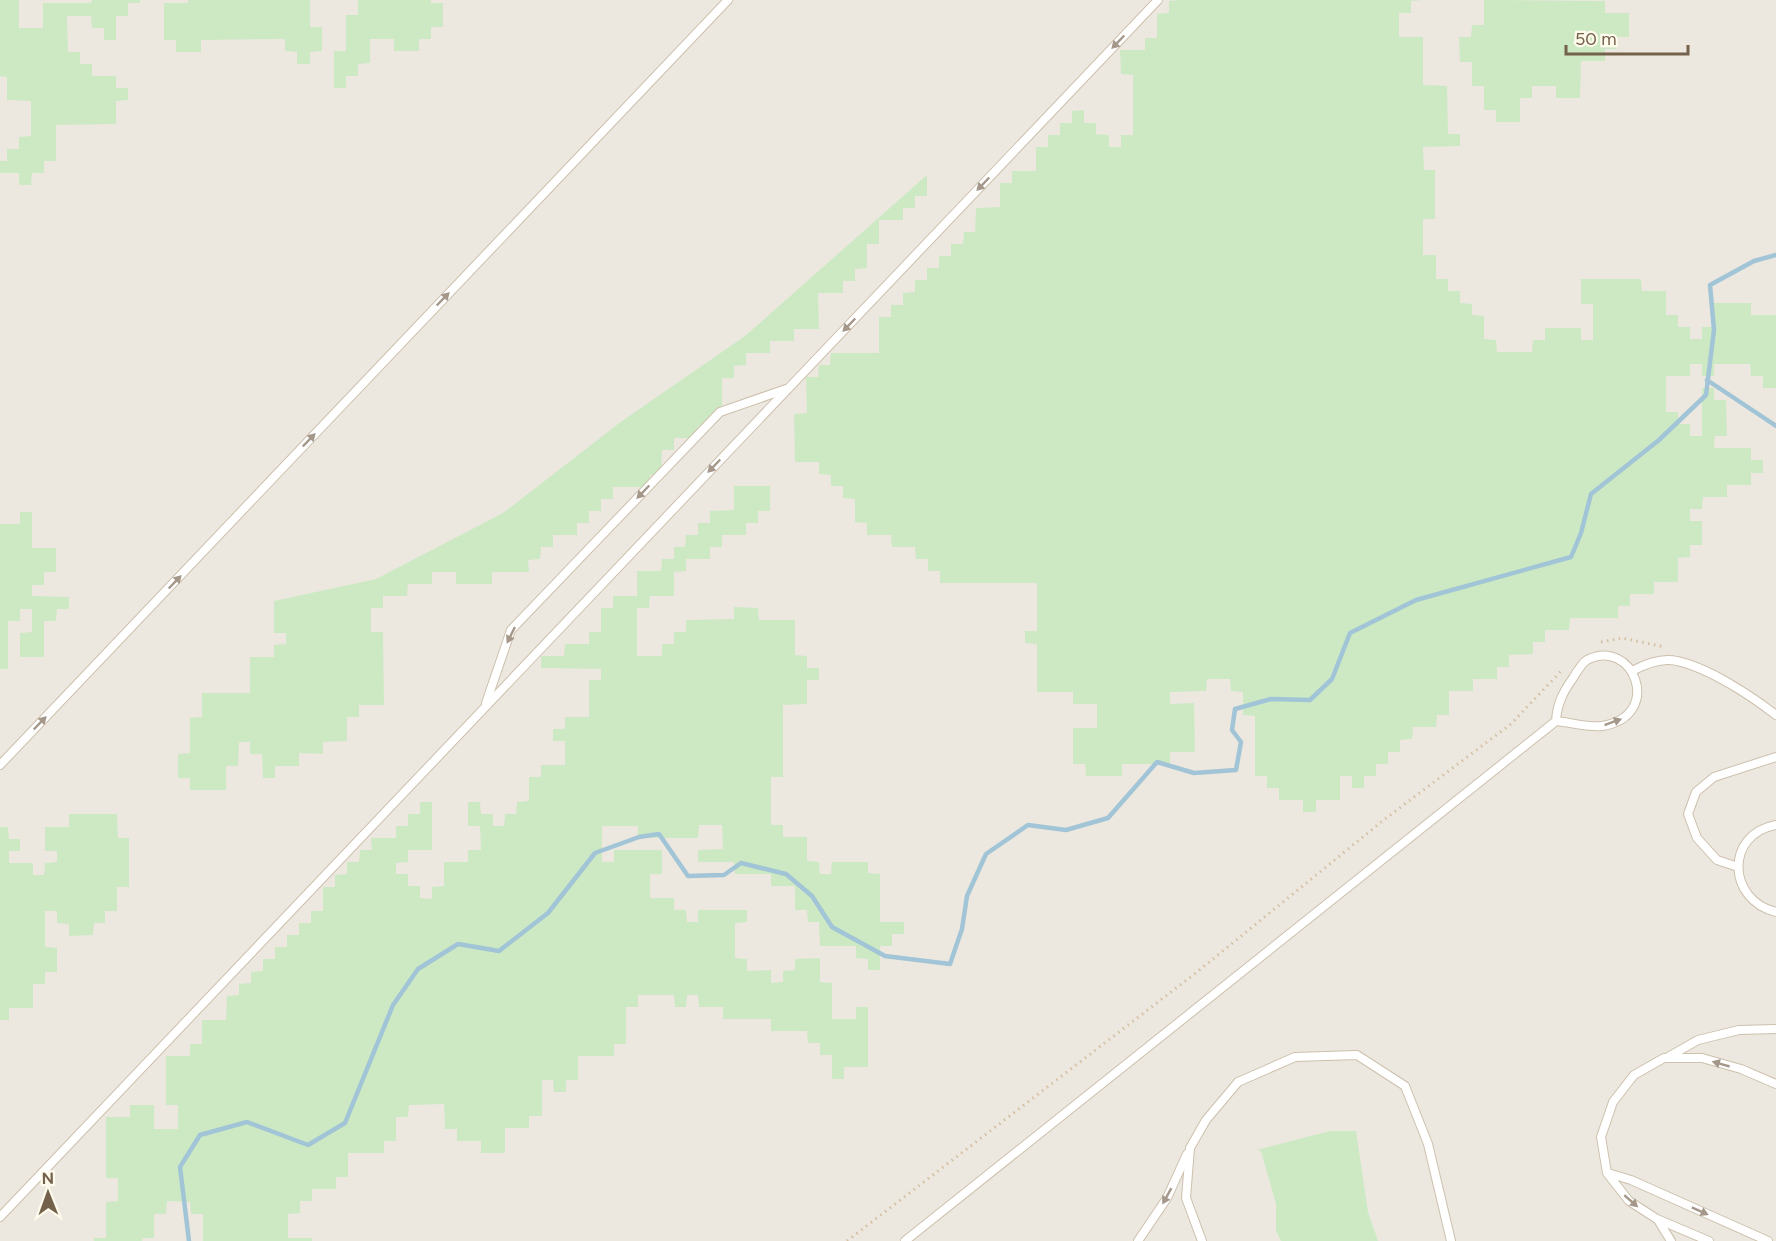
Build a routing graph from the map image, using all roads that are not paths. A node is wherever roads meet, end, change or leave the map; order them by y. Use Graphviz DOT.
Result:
graph roads {
  1 [pos="728,0"];
  2 [pos="1158,0"];
  3 [pos="789,388"];
  4 [pos="1632,671"];
  5 [pos="485,707"];
  6 [pos="1776,715"];
  7 [pos="1556,721"];
  8 [pos="1776,757"];
  9 [pos="0,765"];
  10 [pos="1776,825"];
  11 [pos="1738,867"];
  12 [pos="1776,912"];
  13 [pos="1776,1029"];
  14 [pos="1664,1058"];
  15 [pos="1776,1084"];
  16 [pos="1190,1148"];
  17 [pos="1607,1173"];
  18 [pos="0,1217"];
  19 [pos="1657,1219"];
  20 [pos="905,1241"];
  21 [pos="1138,1241"];
  22 [pos="1202,1241"];
  23 [pos="1451,1241"];
  24 [pos="1671,1241"];
  25 [pos="1709,1241"];
  26 [pos="1768,1241"];
  9 -- 1 [label="lane, one-way"];
  2 -- 3 [label="lane, one-way"];
  3 -- 5 [label="lane, one-way"];
  3 -- 5 [label="lane, one-way"];
  4 -- 6 [label="lane"];
  4 -- 7 [label="lane"];
  7 -- 4 [label="lane, one-way"];
  5 -- 18 [label="lane"];
  7 -- 20 [label="lane"];
  8 -- 11 [label="lane"];
  10 -- 11 [label="lane"];
  11 -- 12 [label="lane"];
  13 -- 14 [label="lane"];
  15 -- 14 [label="lane, one-way"];
  14 -- 17 [label="lane"];
  16 -- 21 [label="lane, one-way"];
  16 -- 22 [label="lane"];
  16 -- 23 [label="lane"];
  17 -- 19 [label="lane, one-way"];
  17 -- 26 [label="lane, one-way"];
  19 -- 24 [label="lane"];
  19 -- 25 [label="lane"];
}
